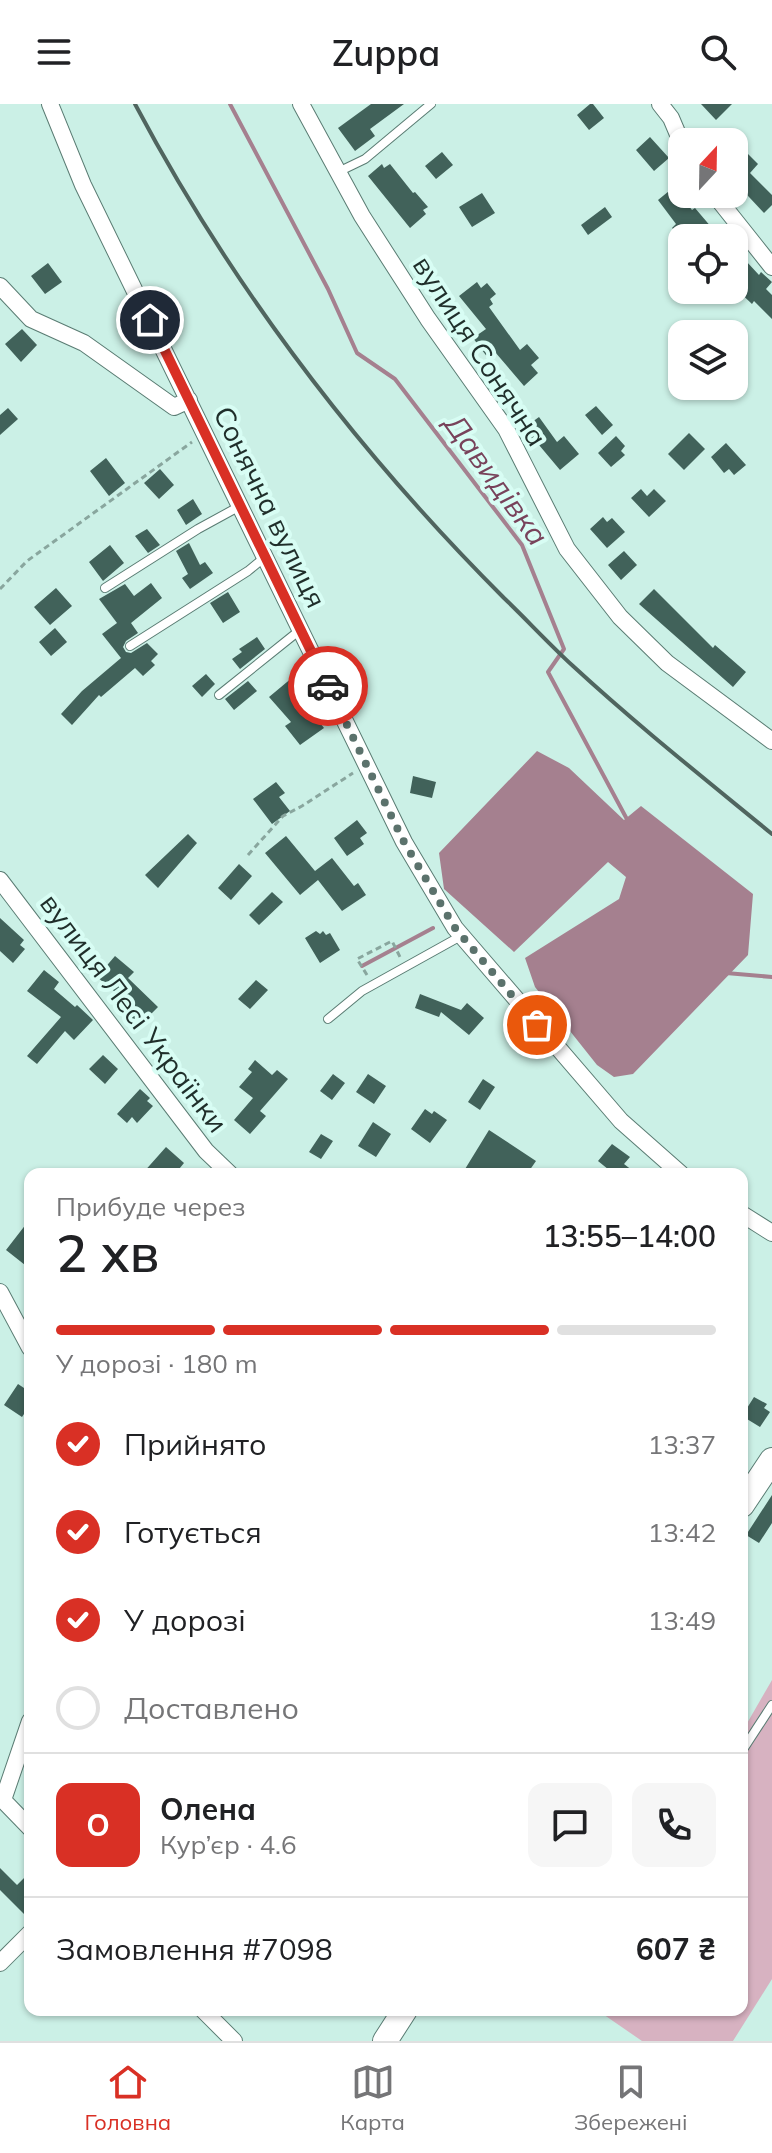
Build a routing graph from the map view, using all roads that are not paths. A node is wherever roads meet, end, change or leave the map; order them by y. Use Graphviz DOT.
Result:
graph roads {
  1 [pos="50,104"];
  2 [pos="301,104"];
  3 [pos="431,104"];
  4 [pos="660,104"];
  5 [pos="675,128"];
  6 [pos="338,172"];
  7 [pos="725,208"];
  8 [pos="772,267"];
  9 [pos="0,286"];
  10 [pos="189,400"];
  11 [pos="241,506"];
  12 [pos="265,557"];
  13 [pos="105,588"];
  14 [pos="301,630"];
  15 [pos="130,646"];
  16 [pos="219,695"];
  17 [pos="772,741"];
  18 [pos="0,880"];
  19 [pos="461,935"];
  20 [pos="328,1019"];
  21 [pos="224,1168"];
  22 [pos="674,1168"];
  23 [pos="748,1218"];
  24 [pos="772,1233"];
  25 [pos="0,1292"];
  26 [pos="24,1337"];
  27 [pos="772,1460"];
  28 [pos="748,1496"];
  29 [pos="772,1705"];
  30 [pos="24,1738"];
  31 [pos="748,1742"];
  32 [pos="2,1798"];
  33 [pos="24,1822"];
  34 [pos="24,1939"];
  35 [pos="0,1963"];
  36 [pos="209,2016"];
  37 [pos="401,2016"];
  38 [pos="234,2041"];
  39 [pos="385,2041"];
  1 -- 10 [label="street, Сонячна вулиця"];
  2 -- 6 [label="street, вулиця Сонячна"];
  3 -- 6 [label="lane"];
  4 -- 5 [label="street"];
  6 -- 17 [label="street, вулиця Сонячна"];
  7 -- 8 [label="street"];
  9 -- 10 [label="street"];
  10 -- 11 [label="street, Сонячна вулиця"];
  11 -- 12 [label="street, Сонячна вулиця"];
  11 -- 13 [label="lane"];
  12 -- 14 [label="street, Сонячна вулиця"];
  12 -- 15 [label="lane"];
  14 -- 16 [label="lane"];
  14 -- 19 [label="street, Сонячна вулиця"];
  18 -- 21 [label="street, вулиця Лесі Українки"];
  19 -- 20 [label="lane"];
  19 -- 22 [label="street, Сонячна вулиця"];
  23 -- 24 [label="street"];
  25 -- 26 [label="street"];
  27 -- 28 [label="street"];
  29 -- 31 [label="lane"];
  30 -- 32 [label="street"];
  32 -- 33 [label="street"];
  34 -- 35 [label="street"];
  36 -- 38 [label="street"];
  37 -- 39 [label="street"];
}
